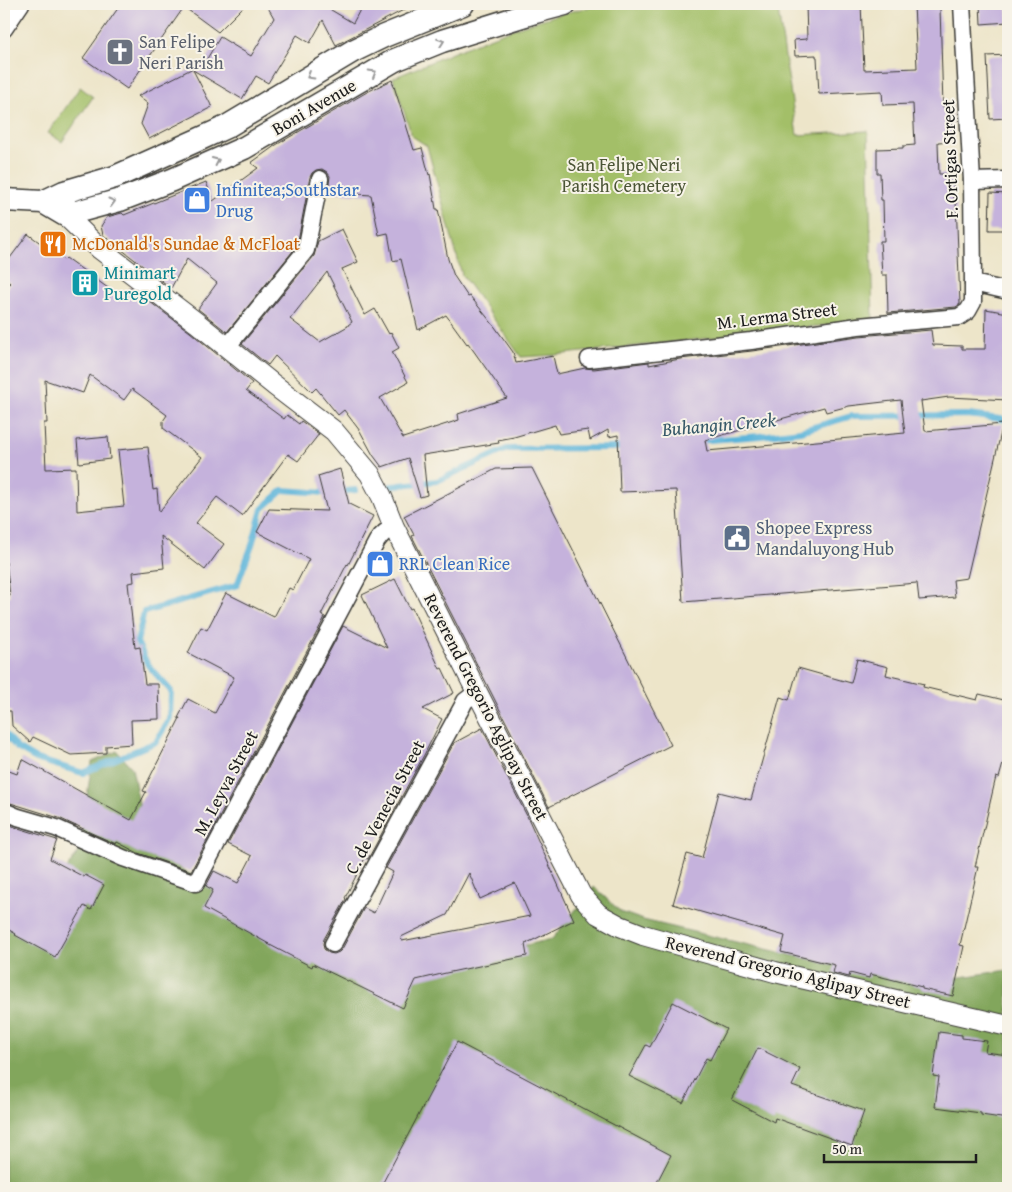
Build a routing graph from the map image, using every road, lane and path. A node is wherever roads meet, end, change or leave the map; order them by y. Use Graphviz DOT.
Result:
graph roads {
  1 [pos="21,4"];
  2 [pos="463,4"];
  3 [pos="565,4"];
  4 [pos="962,4"];
  5 [pos="4,29"];
  6 [pos="320,179"];
  7 [pos="1008,180"];
  8 [pos="972,181"];
  9 [pos="64,192"];
  10 [pos="4,200"];
  11 [pos="43,202"];
  12 [pos="65,215"];
  13 [pos="973,283"];
  14 [pos="1008,291"];
  15 [pos="968,311"];
  16 [pos="226,347"];
  17 [pos="589,359"];
  18 [pos="394,527"];
  19 [pos="476,692"];
  20 [pos="4,811"];
  21 [pos="333,944"];
  22 [pos="1008,1026"];
  1 -- 5 [label="street"];
  2 -- 9 [label="main road, Boni Avenue, one-way"];
  12 -- 3 [label="main road, Boni Avenue, one-way"];
  4 -- 8 [label="street, F. Ortigas Street"];
  6 -- 16 [label="street"];
  7 -- 8 [label="street"];
  8 -- 13 [label="street, F. Ortigas Street"];
  9 -- 11 [label="main road, Boni Avenue"];
  9 -- 12 [label="street"];
  10 -- 11 [label="main road, Reverend Gregorio Aglipay Street"];
  11 -- 12 [label="main road, Reverend Gregorio Aglipay Street"];
  12 -- 16 [label="street, Reverend Gregorio Aglipay Street"];
  13 -- 14 [label="street"];
  13 -- 15 [label="street, F. Ortigas Street"];
  15 -- 17 [label="street, M. Lerma Street"];
  16 -- 18 [label="street, Reverend Gregorio Aglipay Street"];
  18 -- 19 [label="street, Reverend Gregorio Aglipay Street"];
  18 -- 20 [label="street, M. Leyva Street"];
  19 -- 21 [label="street, C. de Venecia Street"];
  19 -- 22 [label="street, Reverend Gregorio Aglipay Street"];
}
